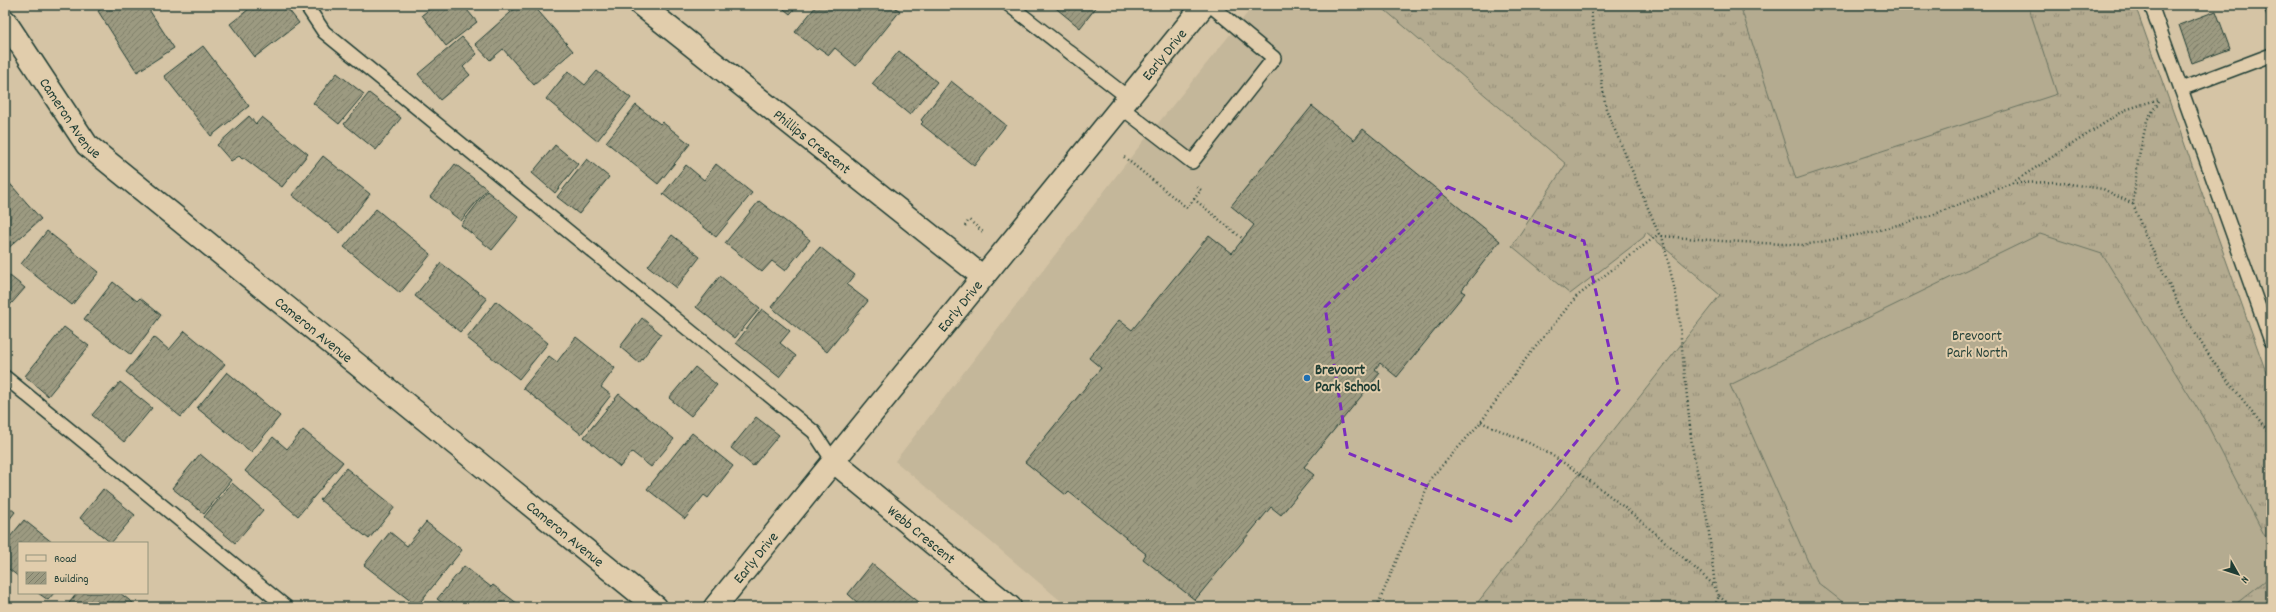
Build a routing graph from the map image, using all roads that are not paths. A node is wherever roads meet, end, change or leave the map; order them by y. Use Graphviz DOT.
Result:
graph roads {
  1 [pos="306,5"];
  2 [pos="641,5"];
  3 [pos="1009,5"];
  4 [pos="1204,5"];
  5 [pos="1210,5"];
  6 [pos="2151,5"];
  7 [pos="5,21"];
  8 [pos="2271,54"];
  9 [pos="2181,89"];
  10 [pos="1126,103"];
  11 [pos="983,277"];
  12 [pos="2271,341"];
  13 [pos="5,377"];
  14 [pos="833,461"];
  15 [pos="286,607"];
  16 [pos="656,607"];
  17 [pos="715,607"];
  18 [pos="1010,607"];
  1 -- 14 [label="lane"];
  2 -- 11 [label="street, Phillips Crescent"];
  3 -- 10 [label="lane"];
  4 -- 10 [label="street, Early Drive"];
  5 -- 10 [label="lane"];
  6 -- 9 [label="lane"];
  7 -- 16 [label="street, Cameron Avenue"];
  8 -- 9 [label="lane"];
  9 -- 12 [label="lane"];
  10 -- 11 [label="street, Early Drive"];
  11 -- 14 [label="street, Early Drive"];
  13 -- 15 [label="lane"];
  14 -- 17 [label="street, Early Drive"];
  14 -- 18 [label="street, Webb Crescent"];
}
